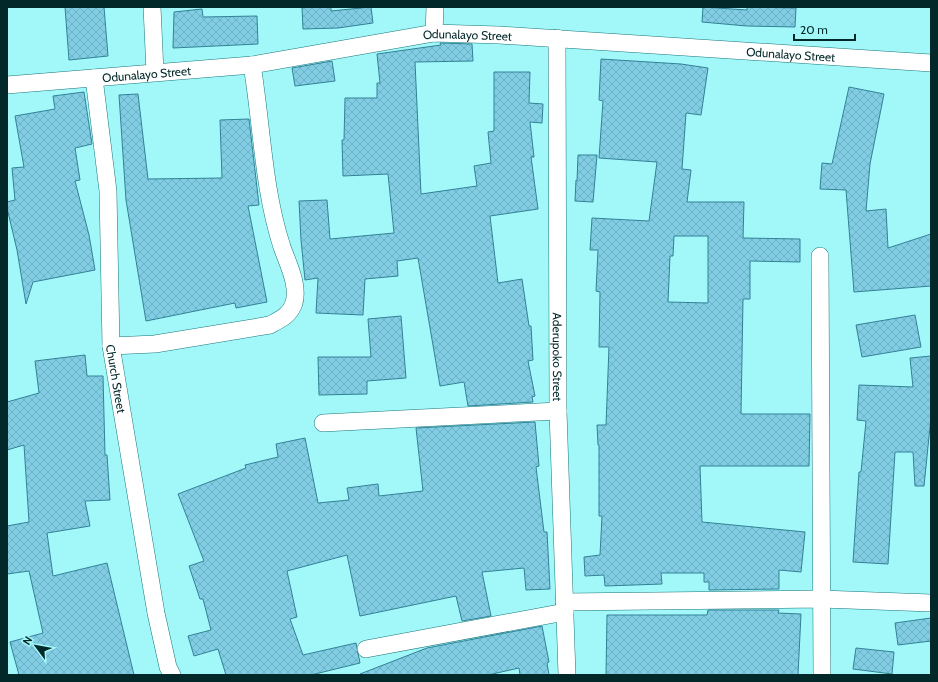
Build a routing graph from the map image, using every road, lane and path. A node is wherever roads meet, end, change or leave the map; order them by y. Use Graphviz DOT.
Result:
graph roads {
  1 [pos="152,7"];
  2 [pos="435,7"];
  3 [pos="434,33"];
  4 [pos="556,38"];
  5 [pos="931,63"];
  6 [pos="252,65"];
  7 [pos="155,72"];
  8 [pos="94,78"];
  9 [pos="7,85"];
  10 [pos="820,256"];
  11 [pos="111,346"];
  12 [pos="558,411"];
  13 [pos="323,424"];
  14 [pos="821,599"];
  15 [pos="931,603"];
  16 [pos="565,607"];
  17 [pos="366,649"];
  18 [pos="172,675"];
  19 [pos="568,675"];
  20 [pos="822,675"];
  1 -- 7 [label="street"];
  2 -- 3 [label="street"];
  3 -- 4 [label="street, Odunalayo Street"];
  3 -- 6 [label="street, Odunalayo Street"];
  4 -- 5 [label="street, Odunalayo Street"];
  4 -- 12 [label="street, Aderupoko Street"];
  6 -- 7 [label="street, Odunalayo Street"];
  6 -- 11 [label="street"];
  7 -- 8 [label="street, Odunalayo Street"];
  8 -- 9 [label="street, Odunalayo Street"];
  8 -- 11 [label="street, Church Street"];
  10 -- 14 [label="street"];
  11 -- 18 [label="street, Church Street"];
  12 -- 13 [label="street"];
  12 -- 16 [label="street, Aderupoko Street"];
  14 -- 15 [label="street"];
  14 -- 16 [label="street"];
  14 -- 20 [label="street"];
  16 -- 17 [label="street"];
  16 -- 19 [label="street, Aderupoko Street"];
}
